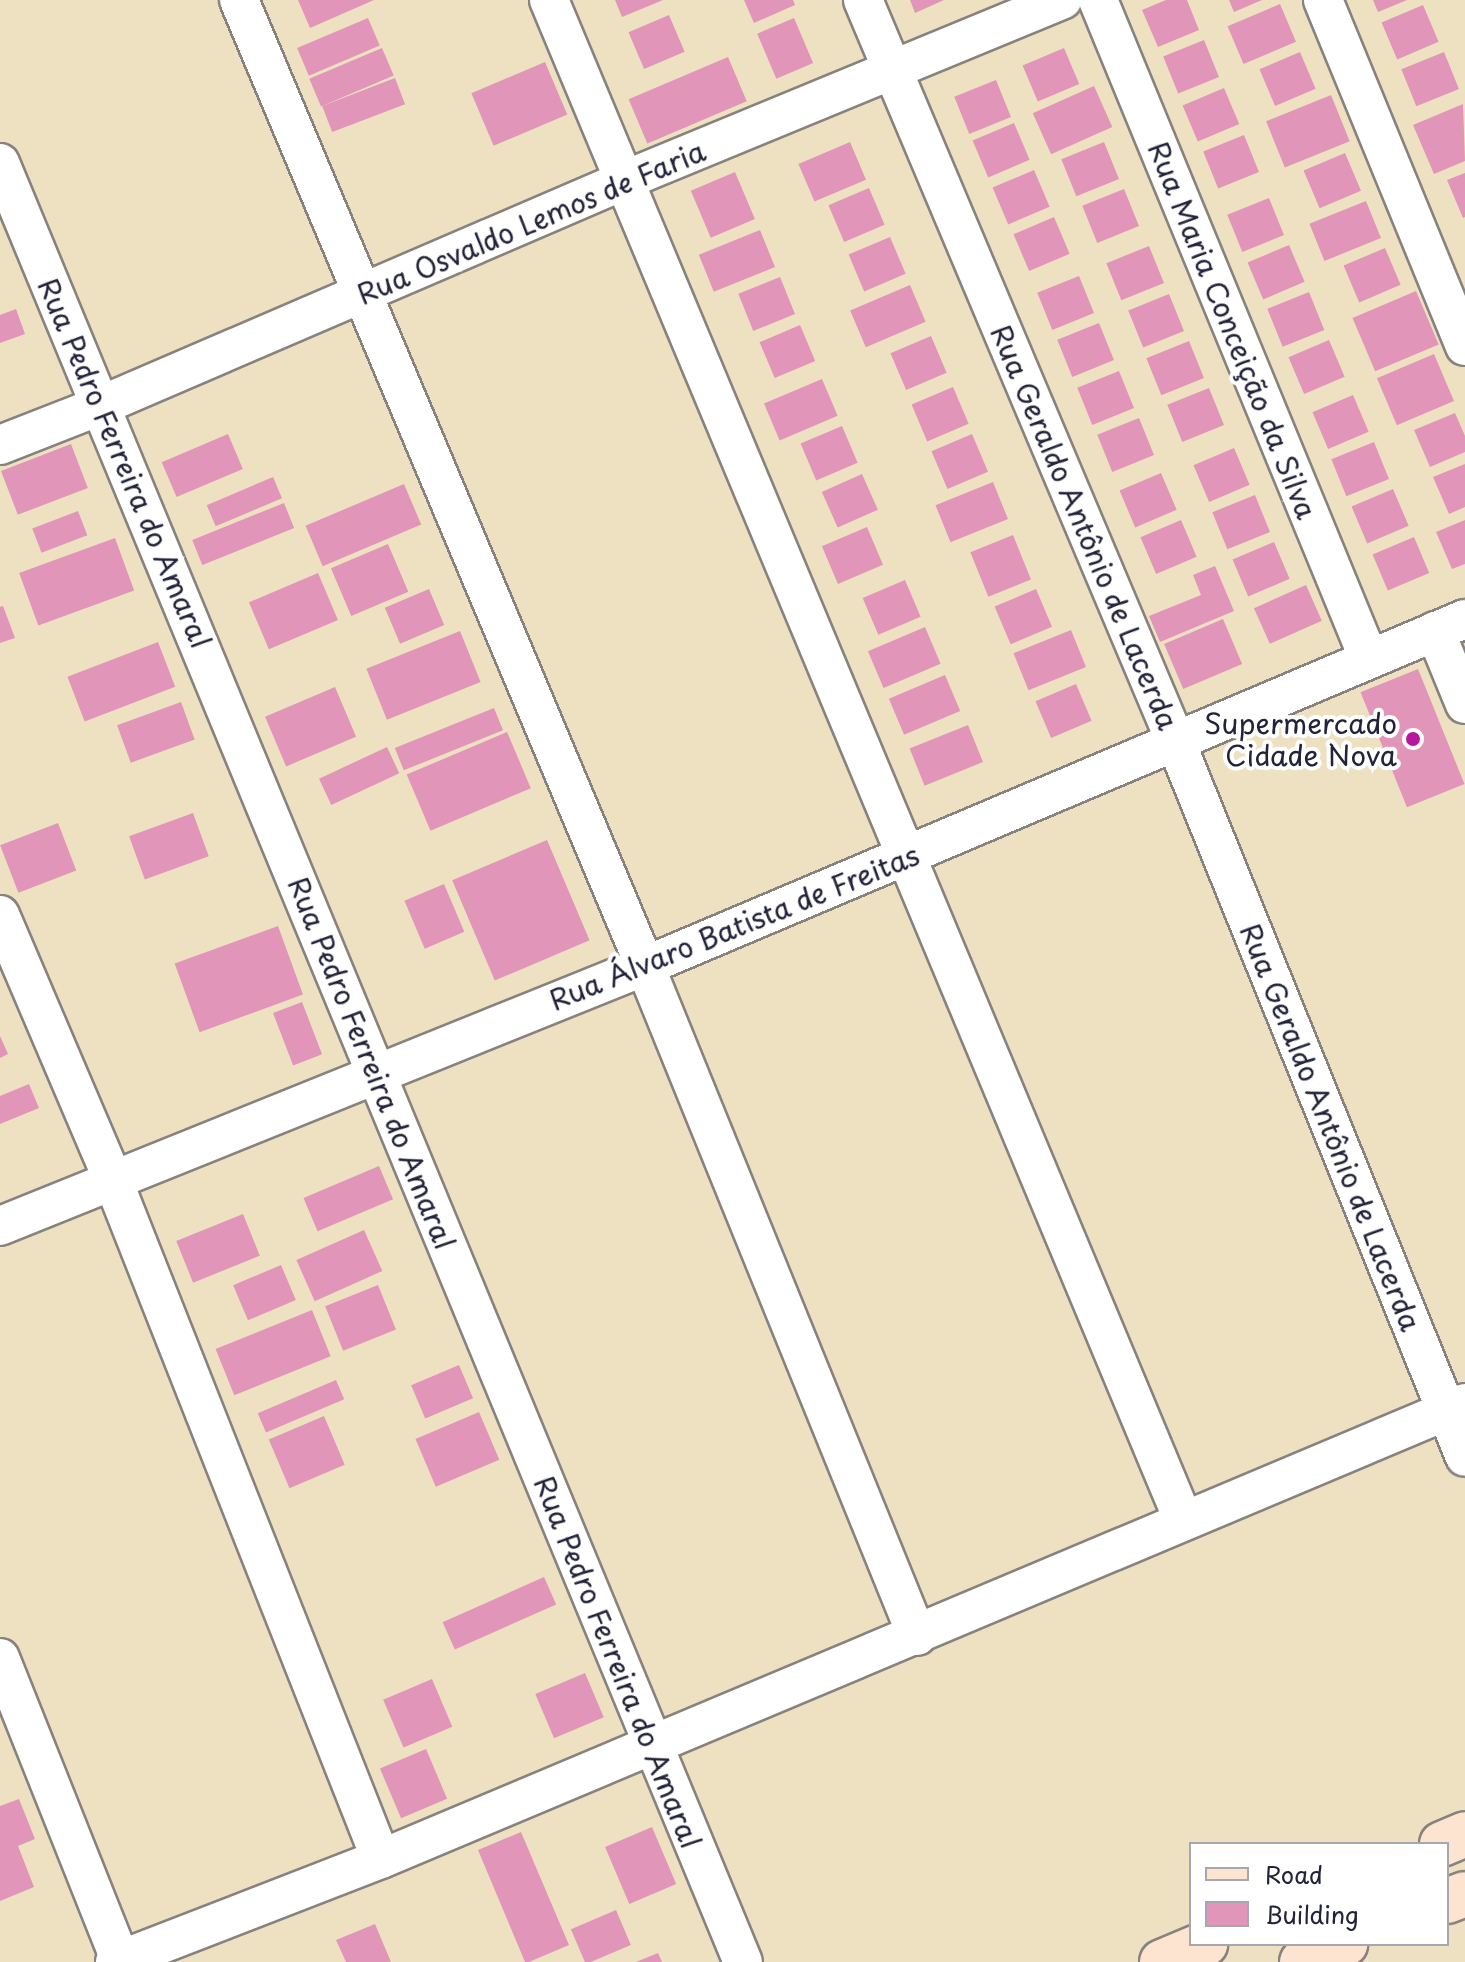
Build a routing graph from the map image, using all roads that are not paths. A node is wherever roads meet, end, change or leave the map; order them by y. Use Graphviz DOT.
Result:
graph roads {
  1 [pos="239,0"];
  2 [pos="549,0"];
  3 [pos="863,0"];
  4 [pos="1062,0"];
  5 [pos="1098,0"];
  6 [pos="1323,0"];
  7 [pos="892,70"];
  8 [pos="0,163"];
  9 [pos="625,180"];
  10 [pos="361,295"];
  11 [pos="1465,346"];
  12 [pos="102,405"];
  13 [pos="0,445"];
  14 [pos="1450,625"];
  15 [pos="1369,659"];
  16 [pos="1465,704"];
  17 [pos="1175,740"];
  18 [pos="907,856"];
  19 [pos="0,915"];
  20 [pos="645,966"];
  21 [pos="376,1072"];
  22 [pos="112,1178"];
  23 [pos="0,1226"];
  24 [pos="1455,1407"];
  25 [pos="1465,1457"];
  26 [pos="1183,1519"];
  27 [pos="917,1636"];
  28 [pos="0,1658"];
  29 [pos="651,1746"];
  30 [pos="1465,1834"];
  31 [pos="1447,1842"];
  32 [pos="381,1859"];
  33 [pos="1200,1946"];
  34 [pos="1340,1946"];
  35 [pos="119,1961"];
  36 [pos="743,1962"];
  37 [pos="1162,1962"];
  38 [pos="1302,1962"];
  1 -- 10 [label="street"];
  2 -- 9 [label="street"];
  3 -- 7 [label="street, Rua Geraldo Antônio de Lacerda"];
  4 -- 7 [label="street, Rua Osvaldo Lemos de Faria"];
  5 -- 15 [label="street, Rua Maria Conceição da Silva"];
  6 -- 11 [label="street"];
  7 -- 9 [label="street, Rua Osvaldo Lemos de Faria"];
  7 -- 17 [label="street, Rua Geraldo Antônio de Lacerda"];
  8 -- 12 [label="street, Rua Pedro Ferreira do Amaral"];
  9 -- 10 [label="street, Rua Osvaldo Lemos de Faria"];
  9 -- 18 [label="street"];
  10 -- 12 [label="street, Rua Osvaldo Lemos de Faria"];
  10 -- 20 [label="street"];
  12 -- 13 [label="street, Rua Osvaldo Lemos de Faria"];
  12 -- 21 [label="street, Rua Pedro Ferreira do Amaral"];
  14 -- 15 [label="street, Rua Álvaro Batista de Freitas"];
  14 -- 16 [label="street"];
  15 -- 17 [label="street, Rua Álvaro Batista de Freitas"];
  17 -- 18 [label="street, Rua Álvaro Batista de Freitas"];
  17 -- 24 [label="street, Rua Geraldo Antônio de Lacerda"];
  18 -- 20 [label="street, Rua Álvaro Batista de Freitas"];
  18 -- 26 [label="street"];
  19 -- 22 [label="street"];
  20 -- 21 [label="street, Rua Álvaro Batista de Freitas"];
  20 -- 27 [label="street"];
  21 -- 22 [label="street, Rua Álvaro Batista de Freitas"];
  21 -- 29 [label="street, Rua Pedro Ferreira do Amaral"];
  22 -- 23 [label="street, Rua Álvaro Batista de Freitas"];
  22 -- 32 [label="street"];
  24 -- 25 [label="street, Rua Geraldo Antônio de Lacerda"];
  24 -- 26 [label="street"];
  26 -- 27 [label="street"];
  27 -- 29 [label="street"];
  28 -- 35 [label="street"];
  29 -- 32 [label="street"];
  29 -- 36 [label="street, Rua Pedro Ferreira do Amaral"];
  30 -- 31 [label="street"];
  32 -- 35 [label="street"];
  33 -- 37 [label="street"];
  34 -- 38 [label="street"];
}
